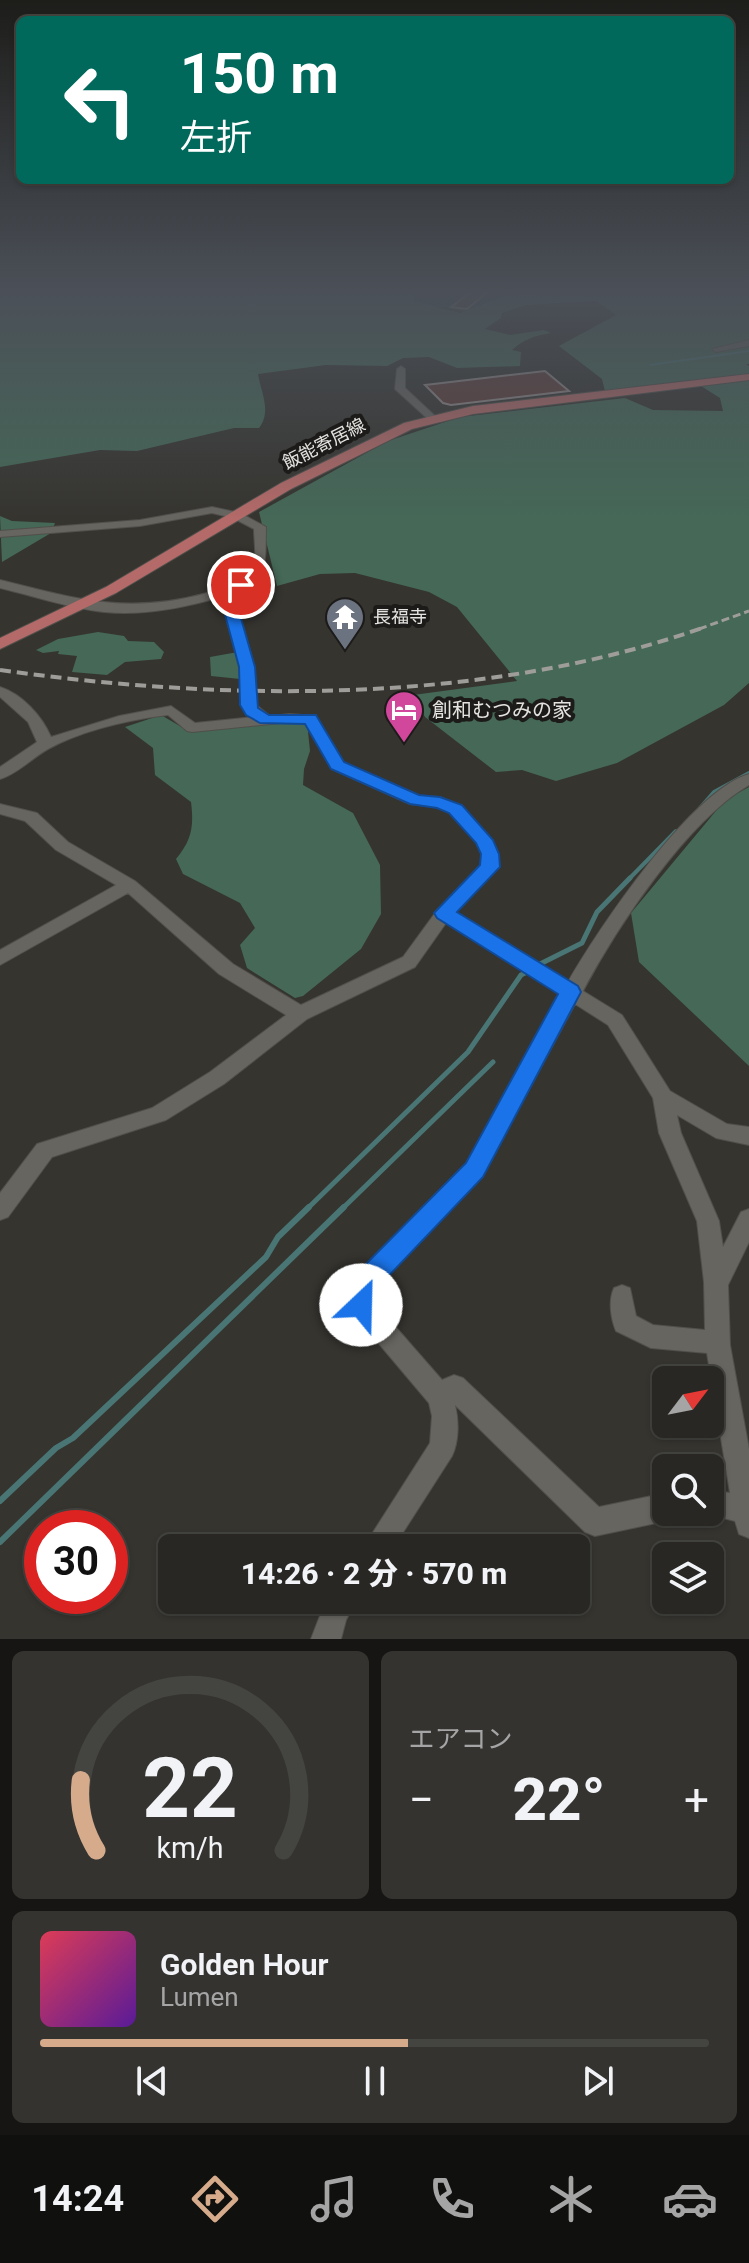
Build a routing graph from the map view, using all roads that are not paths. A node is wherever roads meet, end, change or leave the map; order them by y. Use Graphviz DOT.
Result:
graph roads {
  1 [pos="401,369"];
  2 [pos="749,377"];
  3 [pos="432,418"];
  4 [pos="236,515"];
  5 [pos="0,534"];
  6 [pos="0,584"];
  7 [pos="226,592"];
  8 [pos="86,604"];
  9 [pos="0,644"];
  10 [pos="0,691"];
  11 [pos="266,720"];
  12 [pos="45,743"];
  13 [pos="0,774"];
  14 [pos="749,779"];
  15 [pos="0,809"];
  16 [pos="129,885"];
  17 [pos="444,913"];
  18 [pos="0,958"];
  19 [pos="570,992"];
  20 [pos="300,1014"];
  21 [pos="663,1097"];
  22 [pos="749,1136"];
  23 [pos="0,1210"];
  24 [pos="749,1219"];
  25 [pos="716,1282"];
  26 [pos="622,1296"];
  27 [pos="718,1345"];
  28 [pos="440,1397"];
  29 [pos="747,1500"];
  30 [pos="724,1502"];
  31 [pos="652,1510"];
  32 [pos="386,1534"];
  33 [pos="334,1614"];
  34 [pos="326,1639"];
  1 -- 3 [label="street"];
  2 -- 3 [label="main road, 飯能寄居線"];
  3 -- 4 [label="main road, 飯能寄居線"];
  4 -- 5 [label="street"];
  4 -- 7 [label="street"];
  4 -- 8 [label="main road, 飯能寄居線"];
  6 -- 8 [label="street"];
  7 -- 8 [label="street"];
  7 -- 11 [label="street"];
  8 -- 9 [label="main road, 飯能寄居線"];
  10 -- 12 [label="street"];
  11 -- 12 [label="street"];
  11 -- 17 [label="street"];
  12 -- 13 [label="street"];
  14 -- 19 [label="street"];
  15 -- 16 [label="street"];
  16 -- 18 [label="street"];
  16 -- 20 [label="street"];
  17 -- 19 [label="street"];
  17 -- 20 [label="street"];
  19 -- 21 [label="street"];
  19 -- 28 [label="street"];
  20 -- 23 [label="street"];
  21 -- 22 [label="street"];
  21 -- 25 [label="street"];
  24 -- 25 [label="street"];
  25 -- 27 [label="street"];
  26 -- 27 [label="street"];
  27 -- 29 [label="street"];
  28 -- 31 [label="street"];
  28 -- 32 [label="street"];
  29 -- 30 [label="street"];
  33 -- 34 [label="street"];
}
